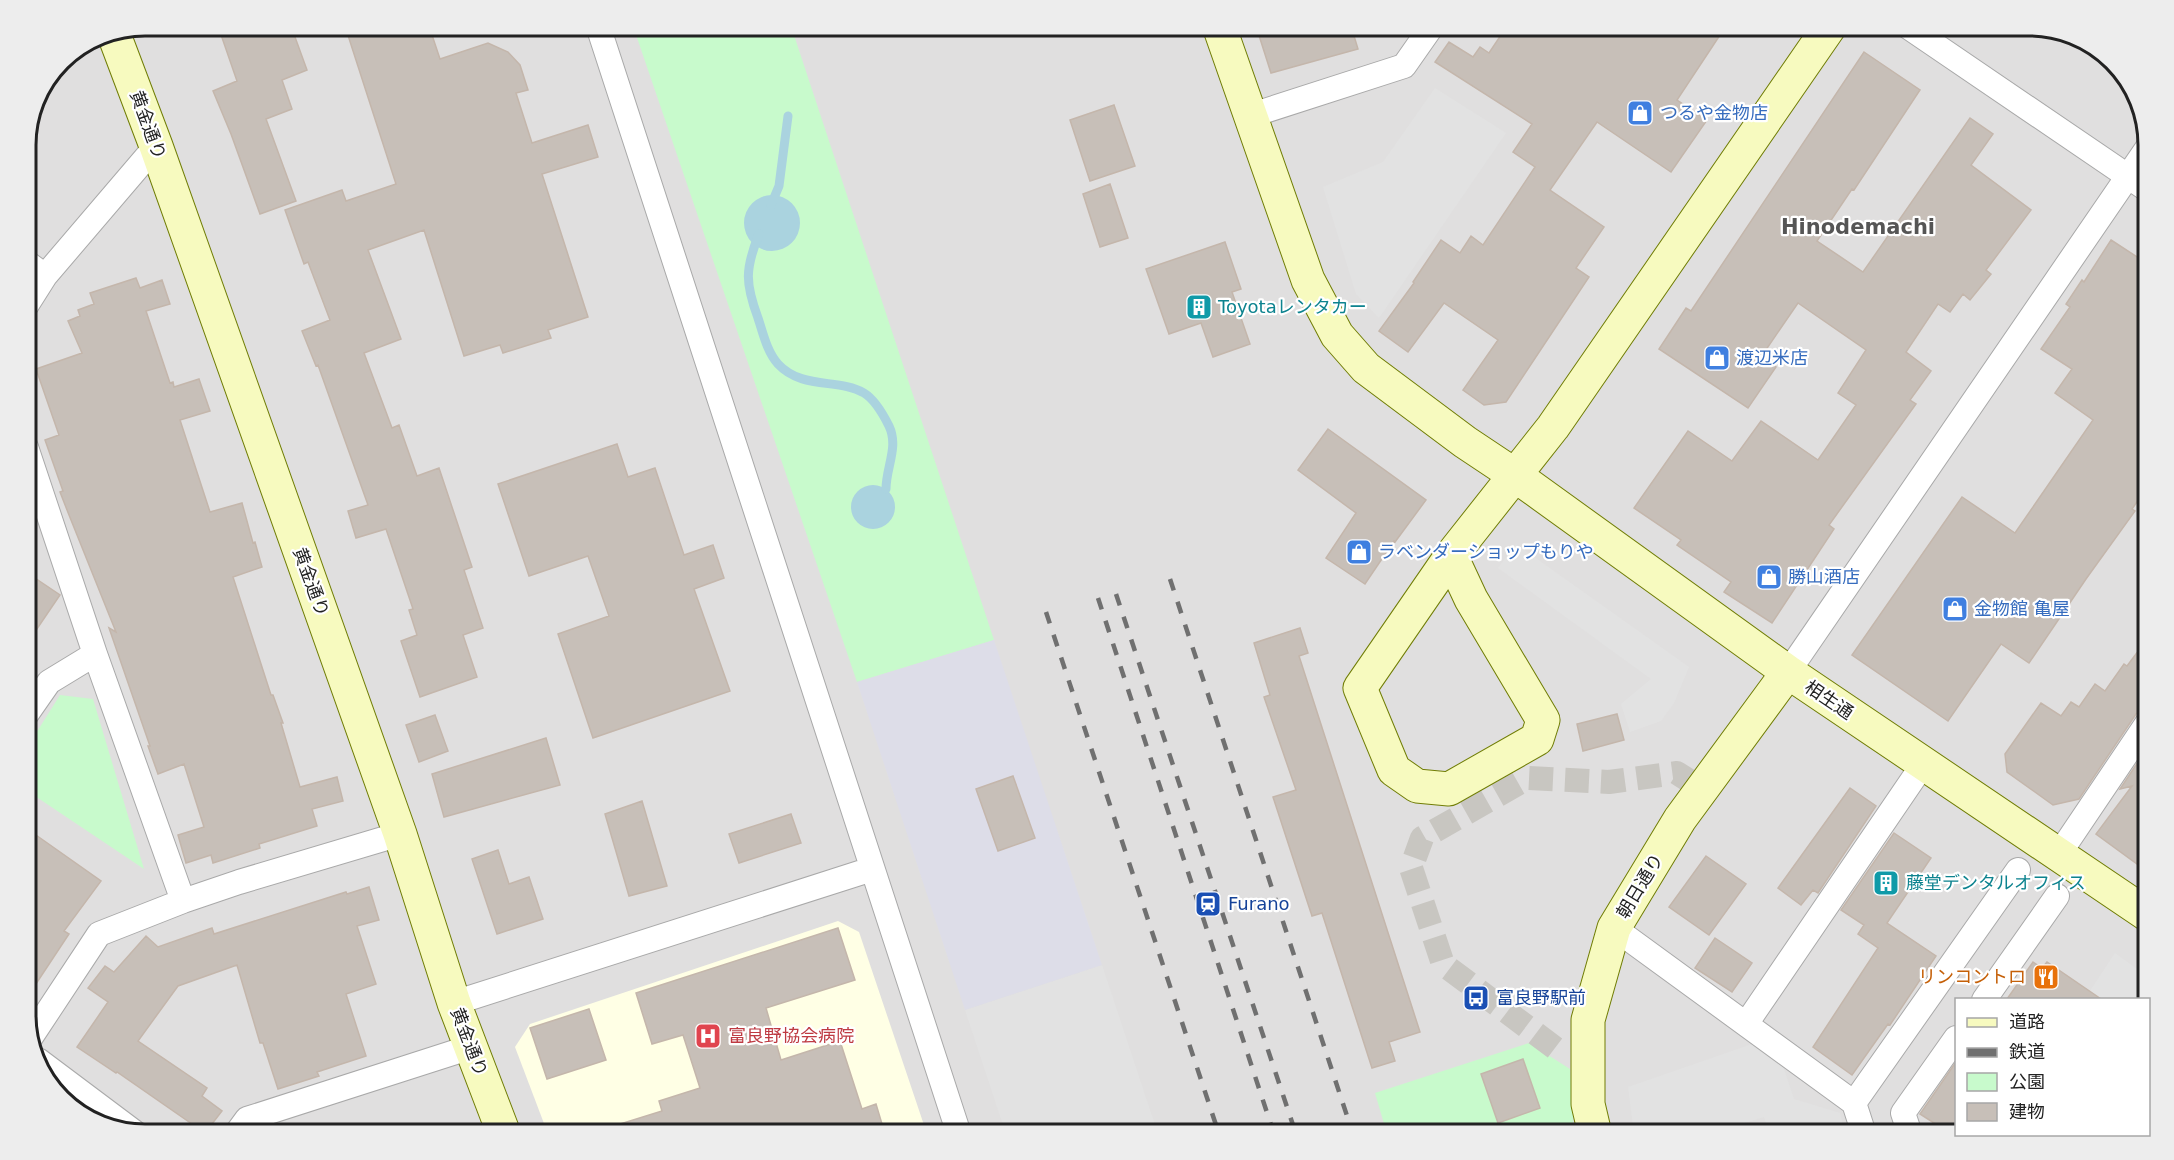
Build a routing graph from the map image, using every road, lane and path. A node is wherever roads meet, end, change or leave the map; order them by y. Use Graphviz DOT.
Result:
graph roads {
  1 [pos="600,36"];
  2 [pos="1222,36"];
  3 [pos="1425,36"];
  4 [pos="1823,36"];
  5 [pos="1922,36"];
  6 [pos="116,40"];
  7 [pos="1250,116"];
  8 [pos="156,146"];
  9 [pos="2138,162"];
  10 [pos="2128,176"];
  11 [pos="2138,183"];
  12 [pos="36,269"];
  13 [pos="45,276"];
  14 [pos="36,290"];
  15 [pos="1516,476"];
  16 [pos="36,477"];
  17 [pos="1451,556"];
  18 [pos="95,654"];
  19 [pos="1788,672"];
  20 [pos="36,701"];
  21 [pos="2138,738"];
  22 [pos="1924,763"];
  23 [pos="400,834"];
  24 [pos="2059,854"];
  25 [pos="872,869"];
  26 [pos="2018,870"];
  27 [pos="2057,896"];
  28 [pos="183,901"];
  29 [pos="2138,908"];
  30 [pos="1614,928"];
  31 [pos="1985,998"];
  32 [pos="454,1003"];
  33 [pos="1746,1024"];
  34 [pos="37,1028"];
  35 [pos="1955,1039"];
  36 [pos="471,1047"];
  37 [pos="50,1068"];
  38 [pos="1854,1103"];
  39 [pos="117,1120"];
  40 [pos="244,1124"];
  41 [pos="500,1124"];
  42 [pos="956,1124"];
  43 [pos="1593,1124"];
  44 [pos="1861,1124"];
  45 [pos="1907,1124"];
  1 -- 25 [label="street"];
  2 -- 7 [label="street, 相生通"];
  3 -- 7 [label="street"];
  4 -- 15 [label="street"];
  5 -- 10 [label="street"];
  6 -- 8 [label="street, 黄金通り"];
  7 -- 15 [label="street, 相生通"];
  8 -- 13 [label="street"];
  8 -- 23 [label="street, 黄金通り"];
  9 -- 10 [label="street"];
  10 -- 11 [label="street"];
  10 -- 19 [label="street"];
  12 -- 13 [label="street"];
  13 -- 14 [label="street"];
  15 -- 17 [label="street"];
  15 -- 19 [label="street, 相生通"];
  16 -- 18 [label="street"];
  17 -- 17 [label="street"];
  18 -- 20 [label="street"];
  18 -- 28 [label="street"];
  19 -- 22 [label="street, 相生通"];
  19 -- 30 [label="street, 朝日通り"];
  21 -- 24 [label="street"];
  22 -- 24 [label="street, 相生通"];
  22 -- 33 [label="street"];
  23 -- 28 [label="street"];
  23 -- 32 [label="street, 黄金通り"];
  24 -- 29 [label="street, 相生通"];
  25 -- 32 [label="street"];
  25 -- 42 [label="street"];
  26 -- 38 [label="street"];
  27 -- 31 [label="street"];
  28 -- 34 [label="street"];
  30 -- 33 [label="street"];
  30 -- 43 [label="street, 朝日通り"];
  32 -- 36 [label="street, 黄金通り"];
  33 -- 38 [label="street"];
  35 -- 45 [label="street"];
  36 -- 40 [label="street"];
  36 -- 41 [label="street, 黄金通り"];
  37 -- 39 [label="street"];
  38 -- 44 [label="street"];
}
